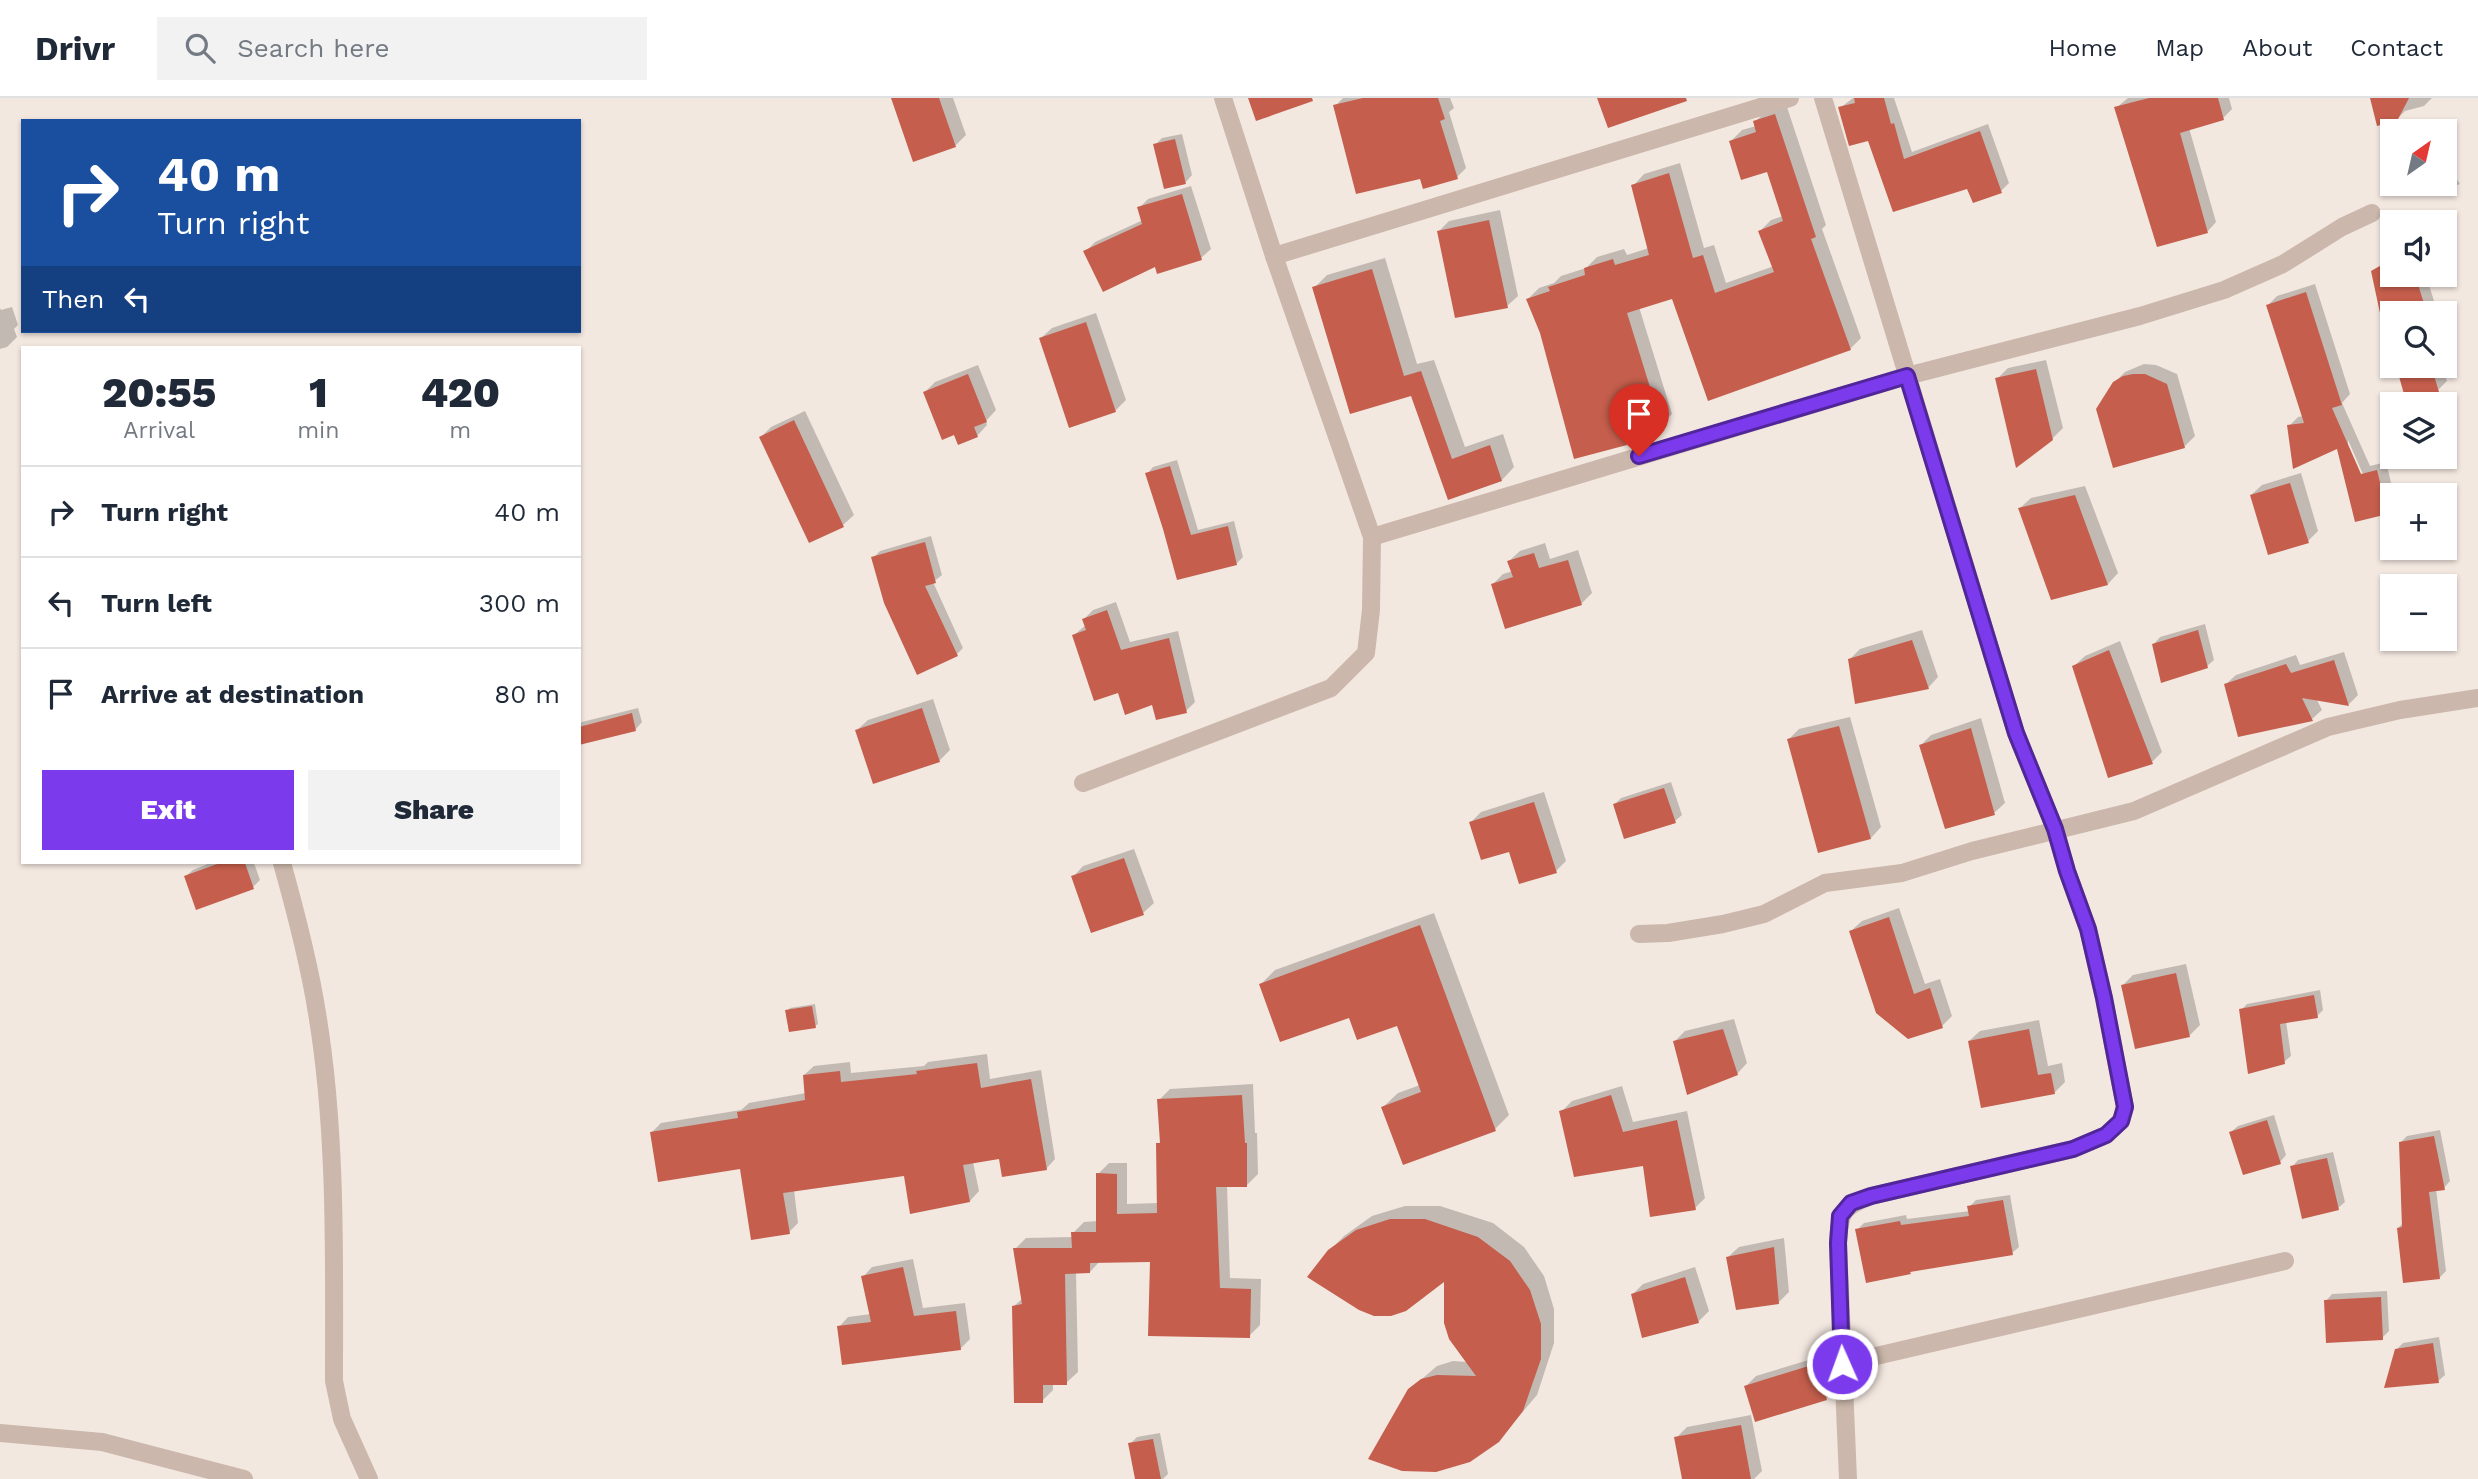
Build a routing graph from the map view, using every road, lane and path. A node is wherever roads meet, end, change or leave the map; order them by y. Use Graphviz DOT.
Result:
graph roads {
  1 [pos="1223,98"];
  2 [pos="1790,98"];
  3 [pos="1823,98"];
  4 [pos="2372,213"];
  5 [pos="1275,256"];
  6 [pos="1907,376"];
  7 [pos="1372,537"];
  8 [pos="2478,698"];
  9 [pos="1083,783"];
  10 [pos="2055,829"];
  11 [pos="282,864"];
  12 [pos="1639,934"];
  13 [pos="2285,1261"];
  14 [pos="1842,1364"];
  15 [pos="0,1433"];
  16 [pos="244,1479"];
  17 [pos="369,1479"];
  18 [pos="1848,1479"];
  1 -- 5 [label="street"];
  2 -- 5 [label="street"];
  3 -- 6 [label="street"];
  4 -- 6 [label="street"];
  5 -- 7 [label="street"];
  6 -- 7 [label="street"];
  6 -- 10 [label="street"];
  7 -- 9 [label="street"];
  8 -- 10 [label="street"];
  10 -- 12 [label="street"];
  10 -- 14 [label="street"];
  11 -- 17 [label="street"];
  13 -- 14 [label="street"];
  14 -- 18 [label="street"];
  15 -- 16 [label="street"];
}
